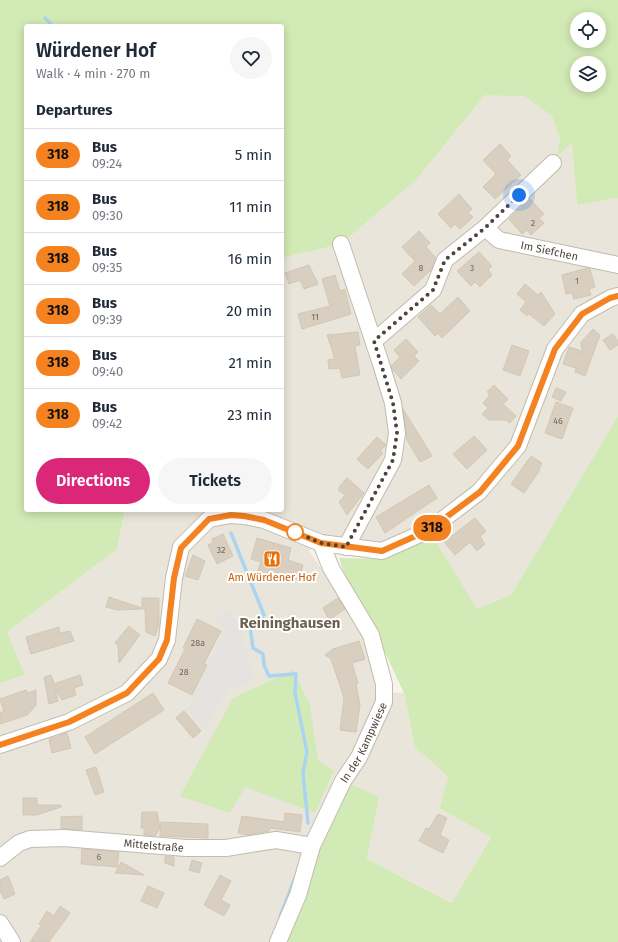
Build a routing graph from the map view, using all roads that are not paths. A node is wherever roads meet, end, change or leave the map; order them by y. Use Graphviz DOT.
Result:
graph roads {
  1 [pos="553,163"];
  2 [pos="485,228"];
  3 [pos="341,244"];
  4 [pos="618,265"];
  5 [pos="618,296"];
  6 [pos="374,341"];
  7 [pos="231,513"];
  8 [pos="321,543"];
  9 [pos="346,547"];
  10 [pos="0,745"];
  11 [pos="312,846"];
  12 [pos="0,858"];
  13 [pos="0,923"];
  14 [pos="12,942"];
  15 [pos="278,942"];
  1 -- 2 [label="street"];
  2 -- 4 [label="street, Im Siefchen"];
  2 -- 6 [label="street"];
  3 -- 6 [label="street"];
  5 -- 9 [label="street"];
  6 -- 9 [label="street"];
  7 -- 8 [label="street"];
  7 -- 10 [label="street"];
  8 -- 9 [label="street"];
  8 -- 11 [label="street, In der Kampwiese"];
  11 -- 12 [label="street, Mittelstraße"];
  11 -- 15 [label="street, In der Kampwiese"];
  13 -- 14 [label="street"];
}
